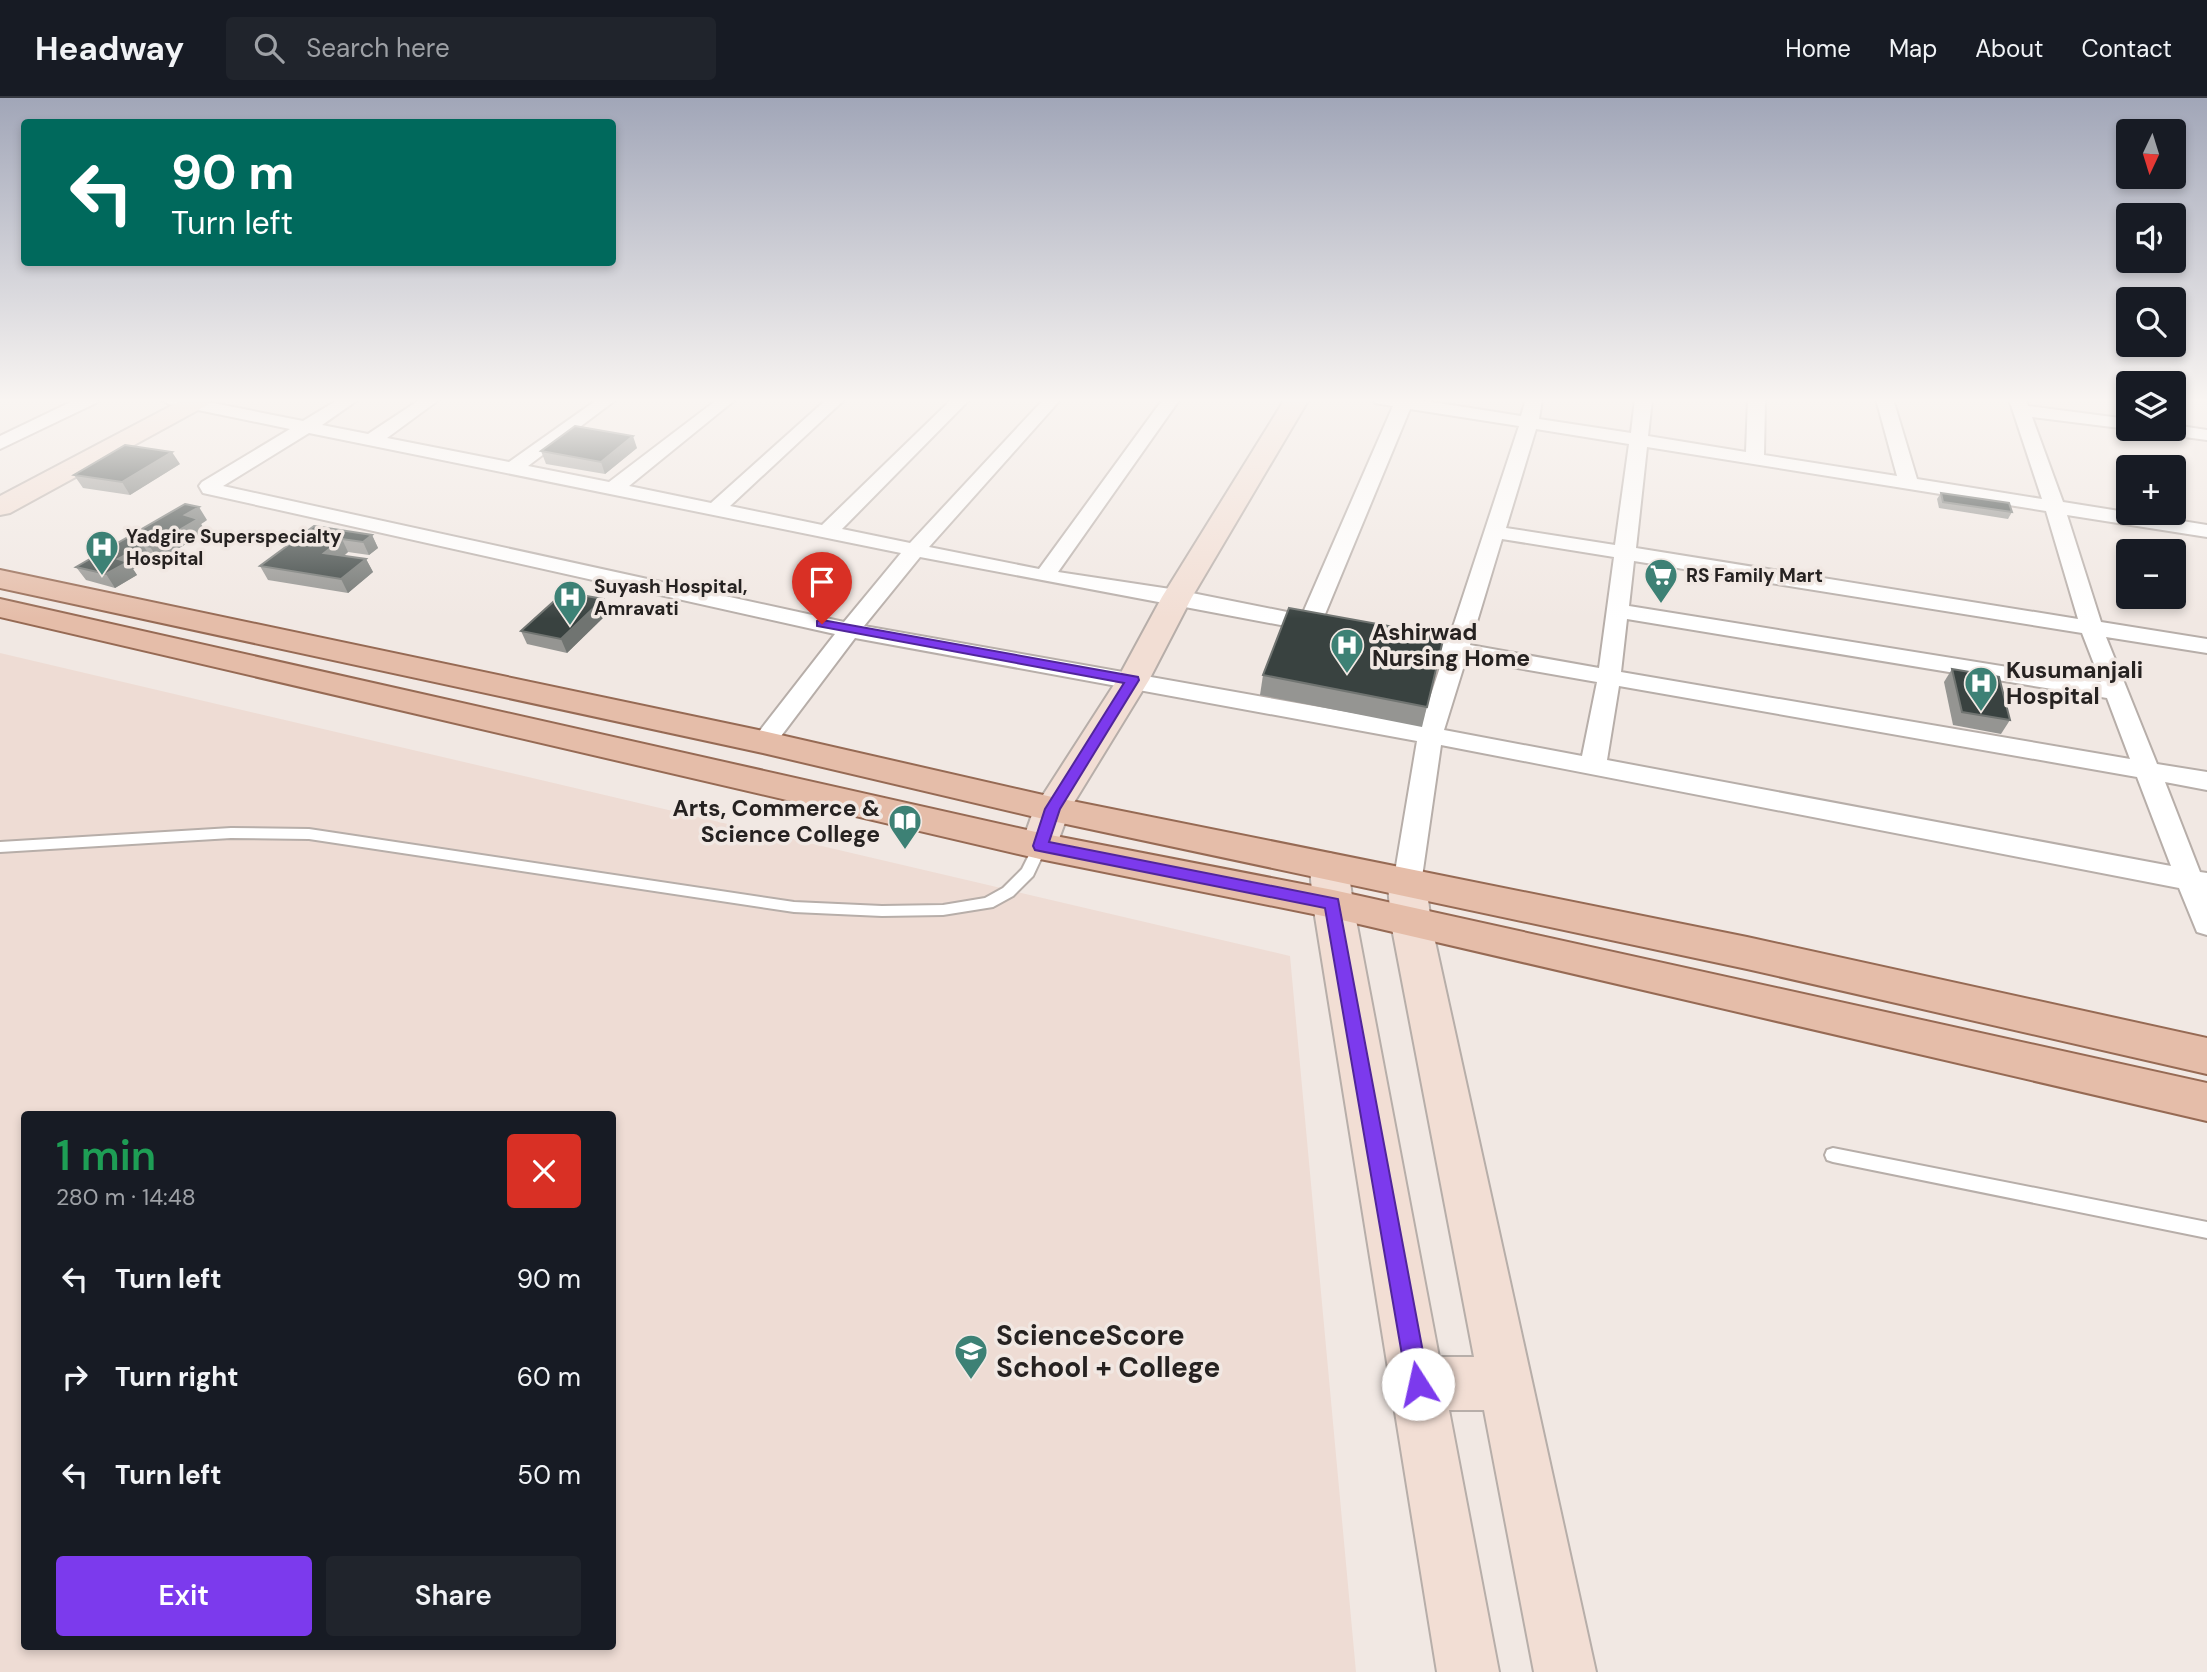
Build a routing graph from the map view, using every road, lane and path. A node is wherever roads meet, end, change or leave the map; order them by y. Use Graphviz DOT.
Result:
graph roads {
  1 [pos="60,472"];
  2 [pos="232,472"];
  3 [pos="529,472"];
  4 [pos="634,472"];
  5 [pos="756,472"];
  6 [pos="887,472"];
  7 [pos="986,472"];
  8 [pos="1119,472"];
  9 [pos="1252,472"];
  10 [pos="1373,472"];
  11 [pos="1513,472"];
  12 [pos="1635,472"];
  13 [pos="1844,472"];
  14 [pos="1906,472"];
  15 [pos="2043,472"];
  16 [pos="1909,483"];
  17 [pos="613,489"];
  18 [pos="0,507"];
  19 [pos="2055,507"];
  20 [pos="714,510"];
  21 [pos="2207,531"];
  22 [pos="827,532"];
  23 [pos="1494,532"];
  24 [pos="915,550"];
  25 [pos="1625,553"];
  26 [pos="1044,576"];
  27 [pos="0,579"];
  28 [pos="1177,597"];
  29 [pos="0,608"];
  30 [pos="1618,611"];
  31 [pos="1310,623"];
  32 [pos="2092,629"];
  33 [pos="849,630"];
  34 [pos="1350,631"];
  35 [pos="1390,638"];
  36 [pos="2207,646"];
  37 [pos="1456,651"];
  38 [pos="1609,678"];
  39 [pos="1133,680"];
  40 [pos="2117,692"];
  41 [pos="1430,735"];
  42 [pos="763,742"];
  43 [pos="1593,766"];
  44 [pos="2150,771"];
  45 [pos="2207,781"];
  46 [pos="1052,809"];
  47 [pos="0,846"];
  48 [pos="1041,846"];
  49 [pos="2198,881"];
  50 [pos="1331,885"];
  51 [pos="1409,904"];
  52 [pos="2207,924"];
  53 [pos="2207,1056"];
  54 [pos="2207,1102"];
  55 [pos="1833,1156"];
  56 [pos="2207,1230"];
  57 [pos="1506,1383"];
  58 [pos="1418,1384"];
  59 [pos="1468,1672"];
  60 [pos="1565,1672"];
  1 -- 18 [label="street"];
  2 -- 33 [label="street"];
  3 -- 17 [label="street"];
  4 -- 17 [label="street"];
  5 -- 20 [label="street"];
  6 -- 22 [label="street"];
  7 -- 24 [label="street"];
  8 -- 26 [label="street"];
  9 -- 28 [label="street"];
  10 -- 31 [label="street"];
  11 -- 23 [label="street"];
  12 -- 25 [label="street"];
  13 -- 16 [label="street"];
  14 -- 16 [label="street"];
  15 -- 19 [label="street"];
  16 -- 19 [label="street"];
  17 -- 20 [label="street"];
  19 -- 21 [label="street"];
  19 -- 32 [label="street"];
  20 -- 22 [label="street"];
  22 -- 24 [label="street"];
  23 -- 25 [label="street"];
  23 -- 37 [label="street"];
  24 -- 26 [label="street"];
  24 -- 33 [label="street"];
  25 -- 30 [label="street"];
  25 -- 32 [label="street"];
  26 -- 28 [label="street"];
  27 -- 42 [label="main road"];
  28 -- 31 [label="street"];
  28 -- 39 [label="street"];
  29 -- 48 [label="main road"];
  30 -- 38 [label="street"];
  30 -- 40 [label="street"];
  31 -- 34 [label="street"];
  32 -- 36 [label="street"];
  32 -- 40 [label="street"];
  33 -- 39 [label="street"];
  33 -- 42 [label="street"];
  35 -- 37 [label="street"];
  37 -- 38 [label="street"];
  37 -- 41 [label="street"];
  38 -- 43 [label="street"];
  38 -- 44 [label="street"];
  39 -- 41 [label="street"];
  39 -- 46 [label="street"];
  40 -- 44 [label="street"];
  41 -- 43 [label="street"];
  41 -- 51 [label="street"];
  42 -- 46 [label="main road"];
  43 -- 49 [label="street"];
  44 -- 45 [label="street"];
  44 -- 49 [label="street"];
  46 -- 48 [label="street"];
  46 -- 50 [label="main road"];
  47 -- 48 [label="lane"];
  48 -- 50 [label="main road"];
  49 -- 52 [label="street"];
  50 -- 51 [label="main road"];
  50 -- 58 [label="street"];
  51 -- 53 [label="main road"];
  51 -- 54 [label="main road"];
  51 -- 57 [label="street"];
  55 -- 56 [label="lane"];
  57 -- 58 [label="street"];
  57 -- 60 [label="street"];
  58 -- 59 [label="street"];
}
